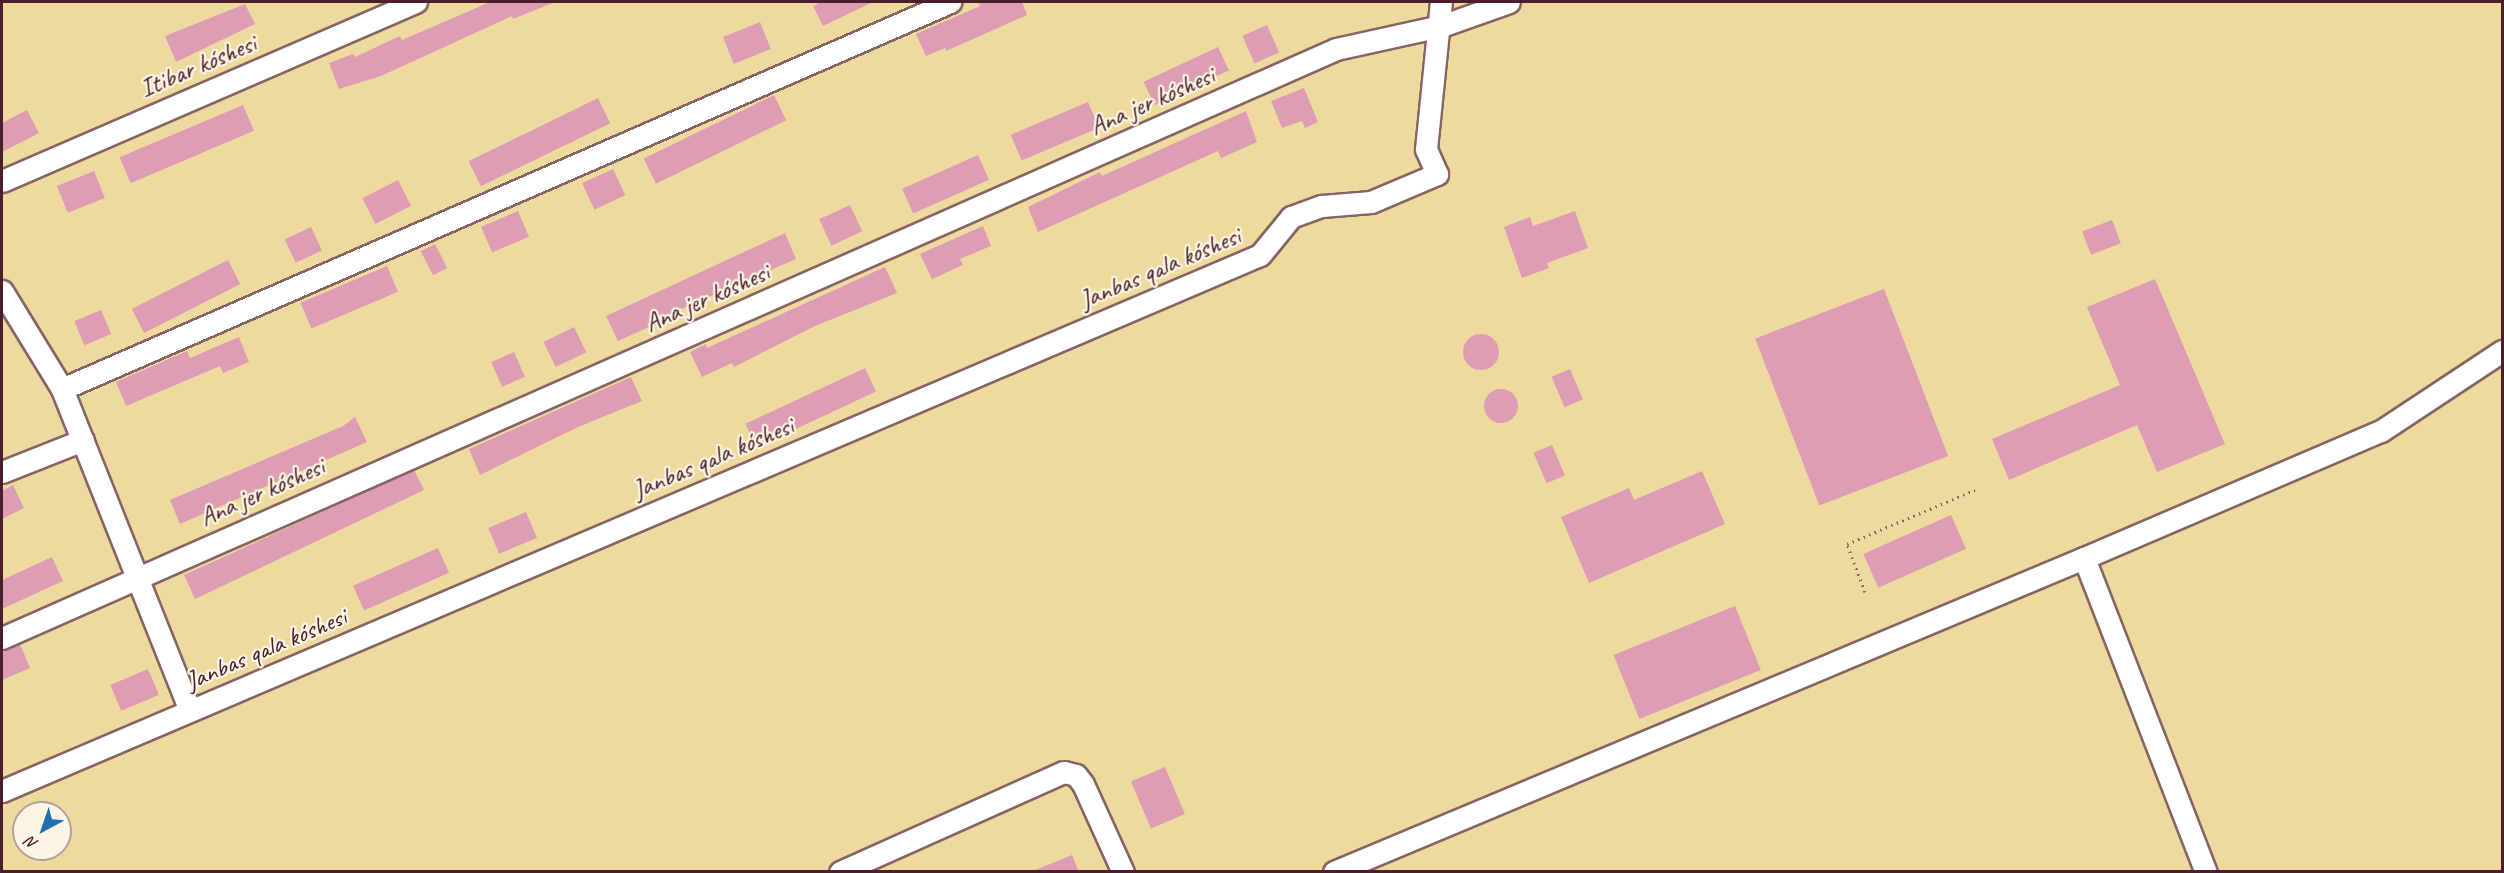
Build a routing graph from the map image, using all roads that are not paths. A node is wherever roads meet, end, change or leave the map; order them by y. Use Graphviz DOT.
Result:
graph roads {
  1 [pos="416,2"];
  2 [pos="950,2"];
  3 [pos="1441,2"];
  4 [pos="1509,2"];
  5 [pos="1441,26"];
  6 [pos="2,181"];
  7 [pos="2,291"];
  8 [pos="2502,351"];
  9 [pos="62,389"];
  10 [pos="83,440"];
  11 [pos="2,472"];
  12 [pos="2084,558"];
  13 [pos="137,576"];
  14 [pos="2,638"];
  15 [pos="190,710"];
  16 [pos="2,791"];
  17 [pos="840,872"];
  18 [pos="1123,872"];
  19 [pos="1334,872"];
  20 [pos="2206,872"];
  1 -- 6 [label="street, Itibar kóshesi"];
  2 -- 9 [label="street"];
  3 -- 5 [label="street"];
  4 -- 5 [label="street, Ana jer kóshesi"];
  5 -- 13 [label="street, Ana jer kóshesi"];
  5 -- 15 [label="street, Janbas qala kóshesi"];
  7 -- 9 [label="street"];
  8 -- 12 [label="street"];
  9 -- 10 [label="street"];
  10 -- 11 [label="street"];
  10 -- 13 [label="street"];
  12 -- 19 [label="street"];
  12 -- 20 [label="street"];
  13 -- 14 [label="street, Ana jer kóshesi"];
  13 -- 15 [label="street"];
  15 -- 16 [label="street, Janbas qala kóshesi"];
  17 -- 18 [label="street"];
}
